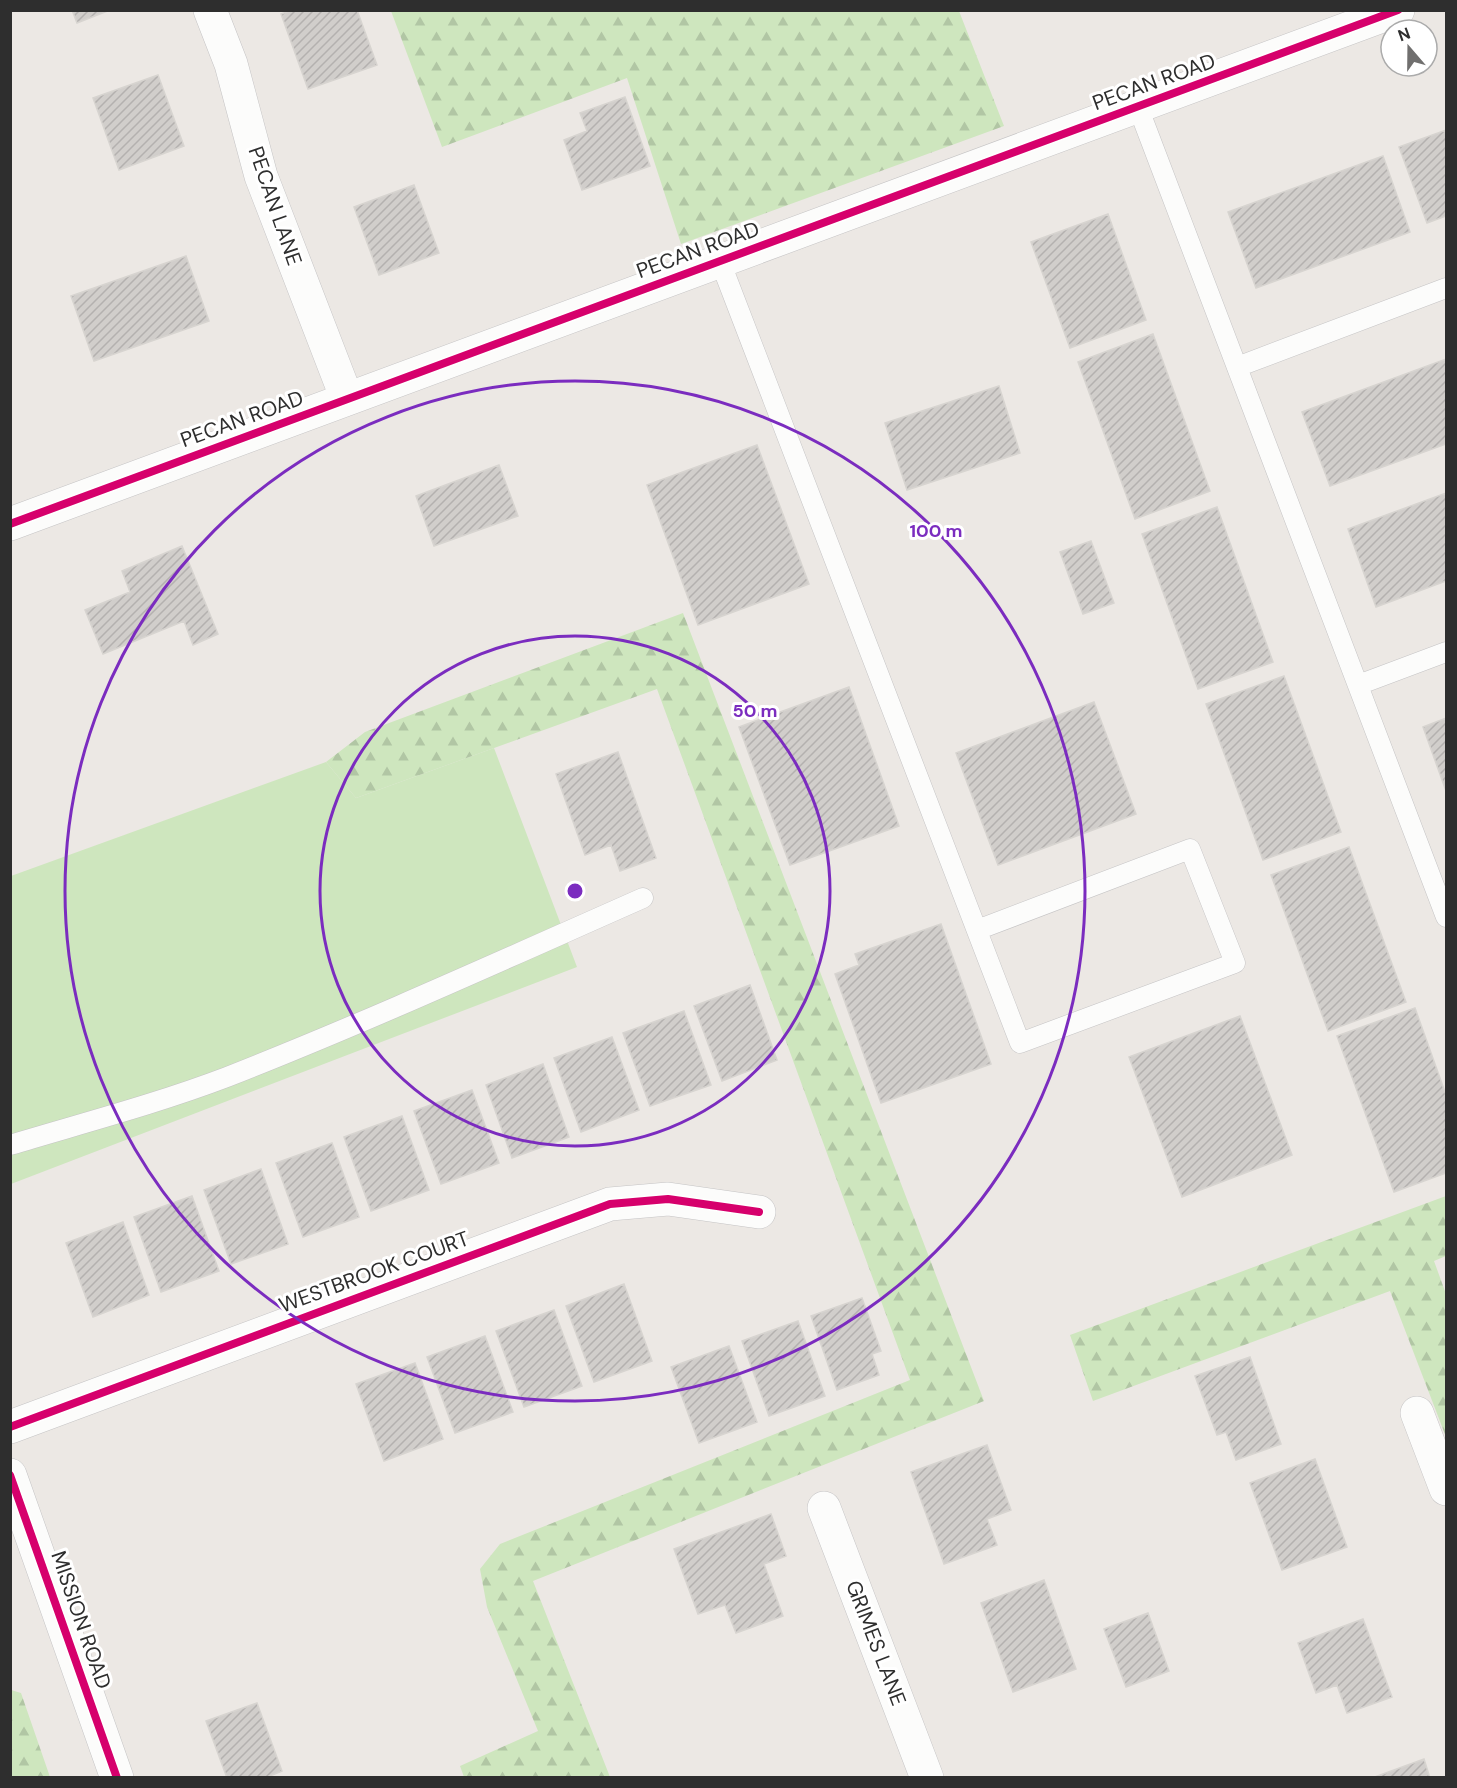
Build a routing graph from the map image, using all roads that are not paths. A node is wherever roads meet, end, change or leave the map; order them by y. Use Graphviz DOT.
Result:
graph roads {
  1 [pos="210,10"];
  2 [pos="1398,11"];
  3 [pos="1138,107"];
  4 [pos="720,261"];
  5 [pos="1446,288"];
  6 [pos="1238,367"];
  7 [pos="347,399"];
  8 [pos="10,524"];
  9 [pos="1446,652"];
  10 [pos="1358,685"];
  11 [pos="643,898"];
  12 [pos="1446,917"];
  13 [pos="977,930"];
  14 [pos="10,1145"];
  15 [pos="759,1212"];
  16 [pos="1418,1413"];
  17 [pos="10,1427"];
  18 [pos="10,1475"];
  19 [pos="1446,1489"];
  20 [pos="825,1508"];
  21 [pos="117,1778"];
  22 [pos="927,1778"];
  1 -- 7 [label="street, PECAN LANE"];
  2 -- 3 [label="street, PECAN ROAD"];
  3 -- 4 [label="street, PECAN ROAD"];
  3 -- 6 [label="lane"];
  4 -- 7 [label="street, PECAN ROAD"];
  4 -- 13 [label="lane"];
  5 -- 6 [label="lane"];
  6 -- 10 [label="lane"];
  7 -- 8 [label="street, PECAN ROAD"];
  9 -- 10 [label="lane"];
  10 -- 12 [label="lane"];
  11 -- 14 [label="lane"];
  13 -- 13 [label="lane"];
  15 -- 17 [label="street, WESTBROOK COURT"];
  16 -- 19 [label="street"];
  18 -- 21 [label="street, MISSION ROAD"];
  20 -- 22 [label="street, GRIMES LANE"];
}
